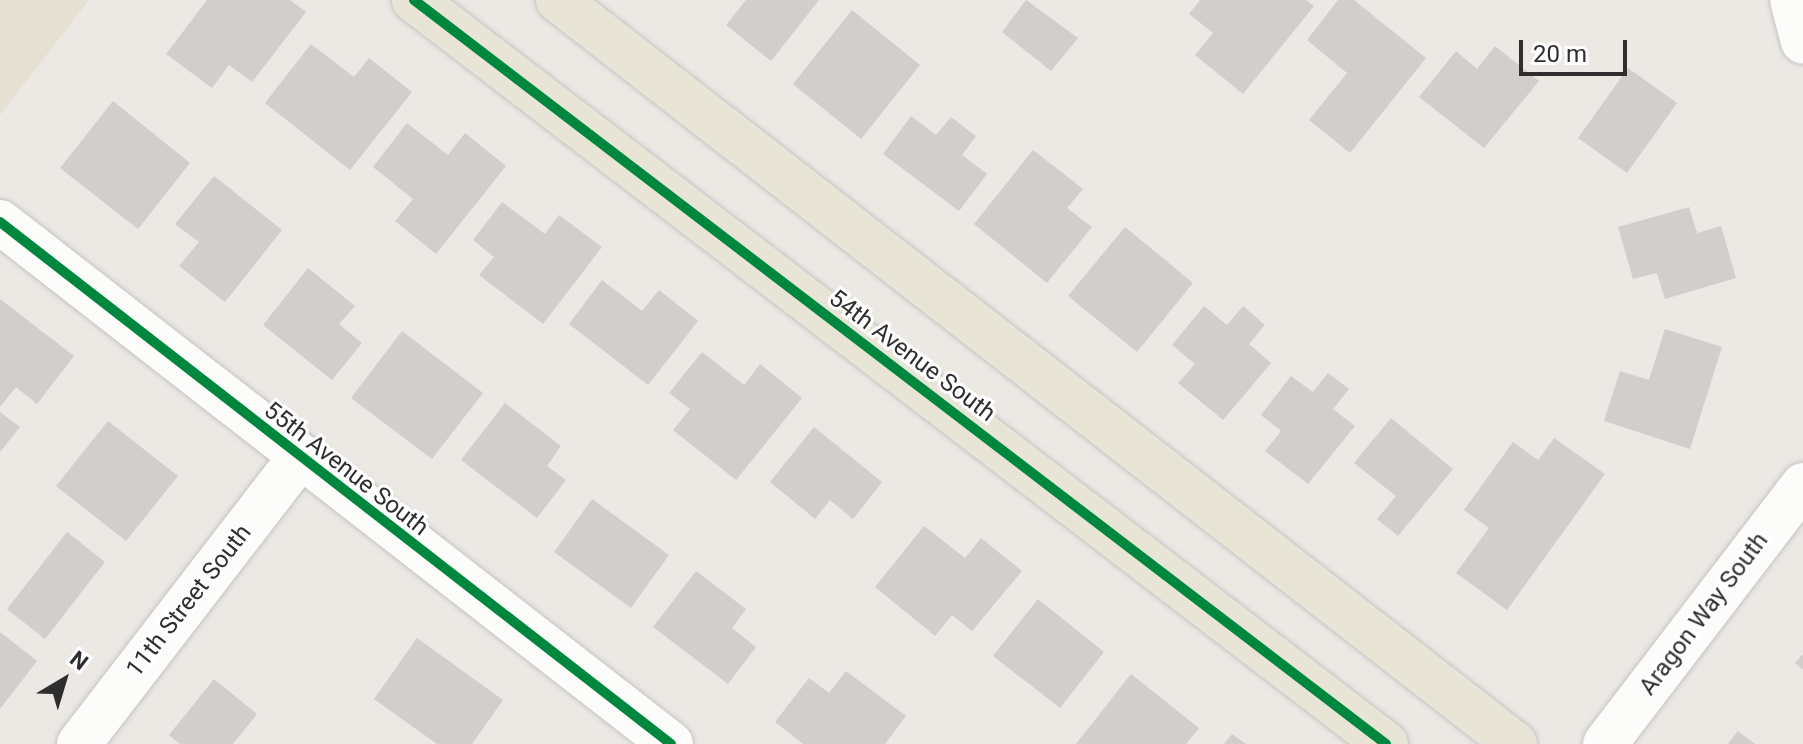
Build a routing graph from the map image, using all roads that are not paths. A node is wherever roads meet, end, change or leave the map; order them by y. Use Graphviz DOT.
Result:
graph roads {
  1 [pos="414,0"];
  2 [pos="558,0"];
  3 [pos="1792,0"];
  4 [pos="1803,42"];
  5 [pos="0,222"];
  6 [pos="299,458"];
  7 [pos="1803,485"];
  8 [pos="79,744"];
  9 [pos="671,744"];
  10 [pos="1386,744"];
  11 [pos="1515,744"];
  12 [pos="1605,744"];
  1 -- 10 [label="main road, 54th Avenue South"];
  2 -- 11 [label="main road"];
  3 -- 4 [label="street"];
  5 -- 6 [label="street, 55th Avenue South"];
  6 -- 8 [label="street, 11th Street South"];
  6 -- 9 [label="street, 55th Avenue South"];
  7 -- 12 [label="street, Aragon Way South"];
}
